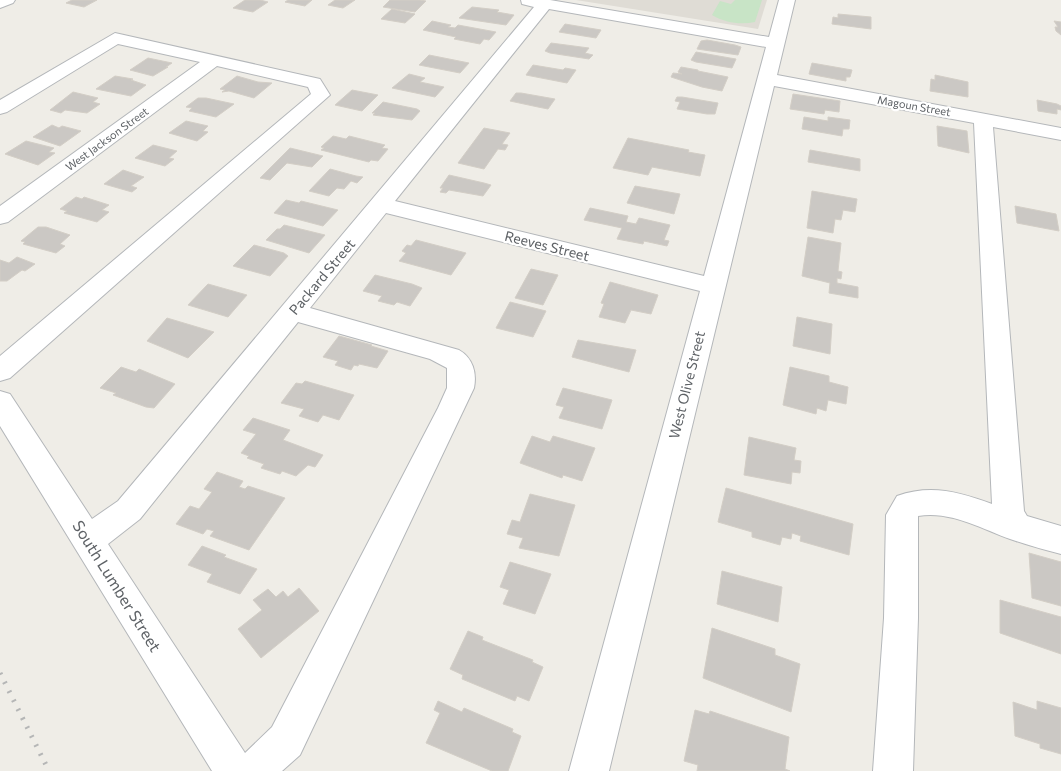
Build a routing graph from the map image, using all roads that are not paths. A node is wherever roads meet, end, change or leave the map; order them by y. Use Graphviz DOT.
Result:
graph roads {
  1 [pos="7,0"];
  2 [pos="787,0"];
  3 [pos="535,2"];
  4 [pos="0,4"];
  5 [pos="776,43"];
  6 [pos="213,61"];
  7 [pos="767,79"];
  8 [pos="0,108"];
  9 [pos="983,119"];
  10 [pos="1061,134"];
  11 [pos="382,205"];
  12 [pos="0,217"];
  13 [pos="712,286"];
  14 [pos="293,312"];
  15 [pos="0,371"];
  16 [pos="0,402"];
  17 [pos="1016,527"];
  18 [pos="88,540"];
  19 [pos="1061,540"];
  20 [pos="234,771"];
  21 [pos="254,771"];
  22 [pos="589,771"];
  23 [pos="892,771"];
  1 -- 4 [label="street"];
  2 -- 5 [label="street, West Olive Street"];
  3 -- 5 [label="street"];
  3 -- 11 [label="street, Packard Street"];
  5 -- 7 [label="street, West Olive Street"];
  6 -- 8 [label="street"];
  6 -- 12 [label="street, West Jackson Street"];
  6 -- 15 [label="street"];
  7 -- 9 [label="street, Magoun Street"];
  7 -- 13 [label="street, West Olive Street"];
  9 -- 10 [label="street, Magoun Street"];
  9 -- 17 [label="street"];
  11 -- 13 [label="street, Reeves Street"];
  11 -- 14 [label="street, Packard Street"];
  13 -- 22 [label="street, West Olive Street"];
  14 -- 18 [label="street, Packard Street"];
  14 -- 21 [label="street"];
  16 -- 18 [label="street, South Lumber Street"];
  17 -- 19 [label="street"];
  17 -- 23 [label="street"];
  18 -- 20 [label="street, South Lumber Street"];
}
